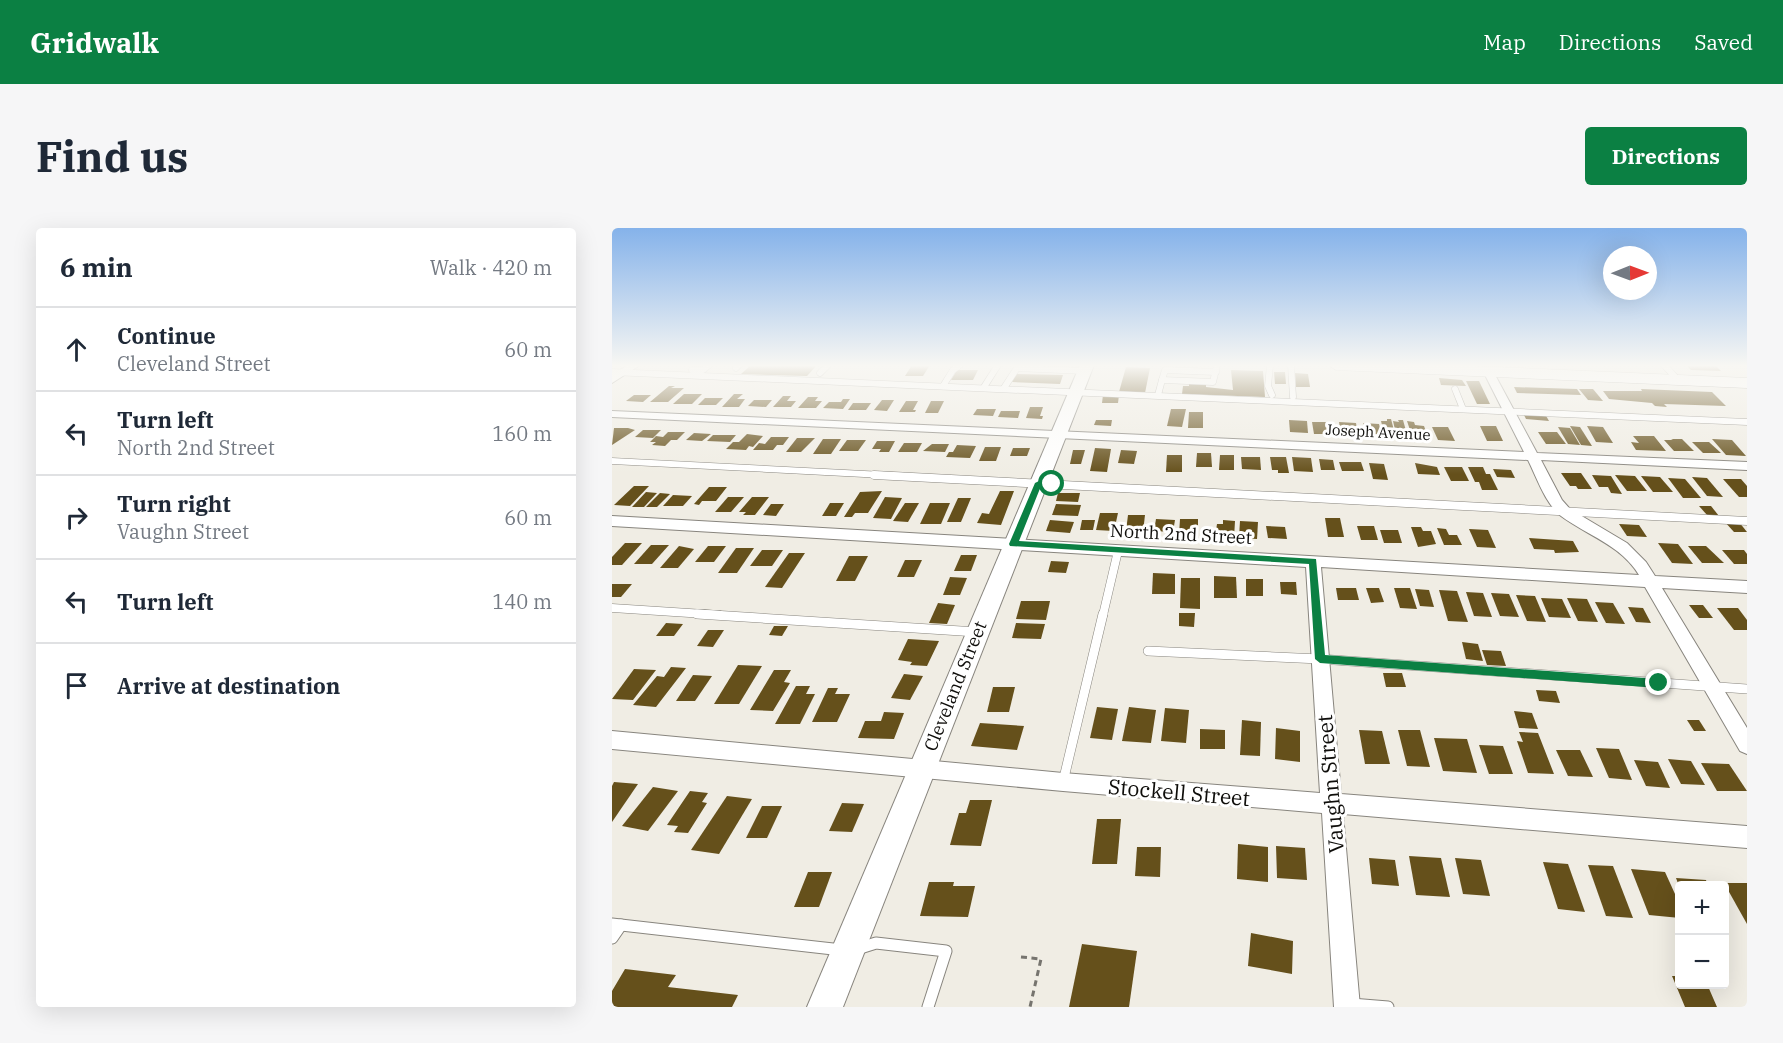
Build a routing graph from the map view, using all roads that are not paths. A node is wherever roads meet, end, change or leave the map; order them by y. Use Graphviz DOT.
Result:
graph roads {
  1 [pos="1072,401"];
  2 [pos="1287,401"];
  3 [pos="1460,401"];
  4 [pos="1504,401"];
  5 [pos="1463,410"];
  6 [pos="1508,411"];
  7 [pos="612,414"];
  8 [pos="1747,422"];
  9 [pos="1058,434"];
  10 [pos="1531,456"];
  11 [pos="612,461"];
  12 [pos="1747,466"];
  13 [pos="1039,483"];
  14 [pos="1565,512"];
  15 [pos="612,521"];
  16 [pos="1747,521"];
  17 [pos="1013,544"];
  18 [pos="1118,551"];
  19 [pos="1313,561"];
  20 [pos="1649,582"];
  21 [pos="1747,588"];
  22 [pos="612,608"];
  23 [pos="977,632"];
  24 [pos="1148,651"];
  25 [pos="1320,659"];
  26 [pos="1712,686"];
  27 [pos="1747,689"];
  28 [pos="612,740"];
  29 [pos="1747,745"];
  30 [pos="921,767"];
  31 [pos="1063,782"];
  32 [pos="1332,805"];
  33 [pos="1747,837"];
  34 [pos="616,924"];
  35 [pos="612,938"];
  36 [pos="849,952"];
  37 [pos="1347,1005"];
  38 [pos="825,1007"];
  39 [pos="928,1007"];
  40 [pos="1388,1007"];
  1 -- 9 [label="main road, Cleveland Street"];
  2 -- 5 [label="lane"];
  3 -- 5 [label="lane"];
  4 -- 6 [label="street"];
  5 -- 6 [label="lane"];
  6 -- 8 [label="lane"];
  6 -- 10 [label="street"];
  7 -- 9 [label="street, Joseph Avenue"];
  9 -- 10 [label="street, Joseph Avenue"];
  9 -- 13 [label="main road, Cleveland Street"];
  10 -- 12 [label="street, Joseph Avenue"];
  10 -- 14 [label="street"];
  11 -- 13 [label="lane"];
  13 -- 14 [label="lane"];
  13 -- 17 [label="main road, Cleveland Street"];
  14 -- 16 [label="lane"];
  14 -- 20 [label="street"];
  15 -- 17 [label="street, North 2nd Street"];
  17 -- 18 [label="street, North 2nd Street"];
  17 -- 23 [label="main road, Cleveland Street"];
  18 -- 19 [label="street, North 2nd Street"];
  18 -- 31 [label="lane"];
  19 -- 20 [label="street, North 2nd Street"];
  19 -- 25 [label="street, Vaughn Street"];
  20 -- 21 [label="street, North 2nd Street"];
  20 -- 26 [label="street"];
  22 -- 23 [label="lane"];
  23 -- 30 [label="main road, Cleveland Street"];
  24 -- 25 [label="lane"];
  25 -- 26 [label="lane"];
  25 -- 32 [label="street, Vaughn Street"];
  26 -- 27 [label="lane"];
  26 -- 29 [label="street"];
  28 -- 30 [label="street, Stockell Street"];
  30 -- 31 [label="street, Stockell Street"];
  30 -- 36 [label="main road, Cleveland Street"];
  31 -- 32 [label="street, Stockell Street"];
  32 -- 33 [label="street, Stockell Street"];
  32 -- 37 [label="street, Vaughn Street"];
  34 -- 35 [label="lane"];
  34 -- 36 [label="lane"];
  36 -- 38 [label="main road, Cleveland Street"];
  36 -- 39 [label="lane"];
  37 -- 40 [label="lane"];
}
